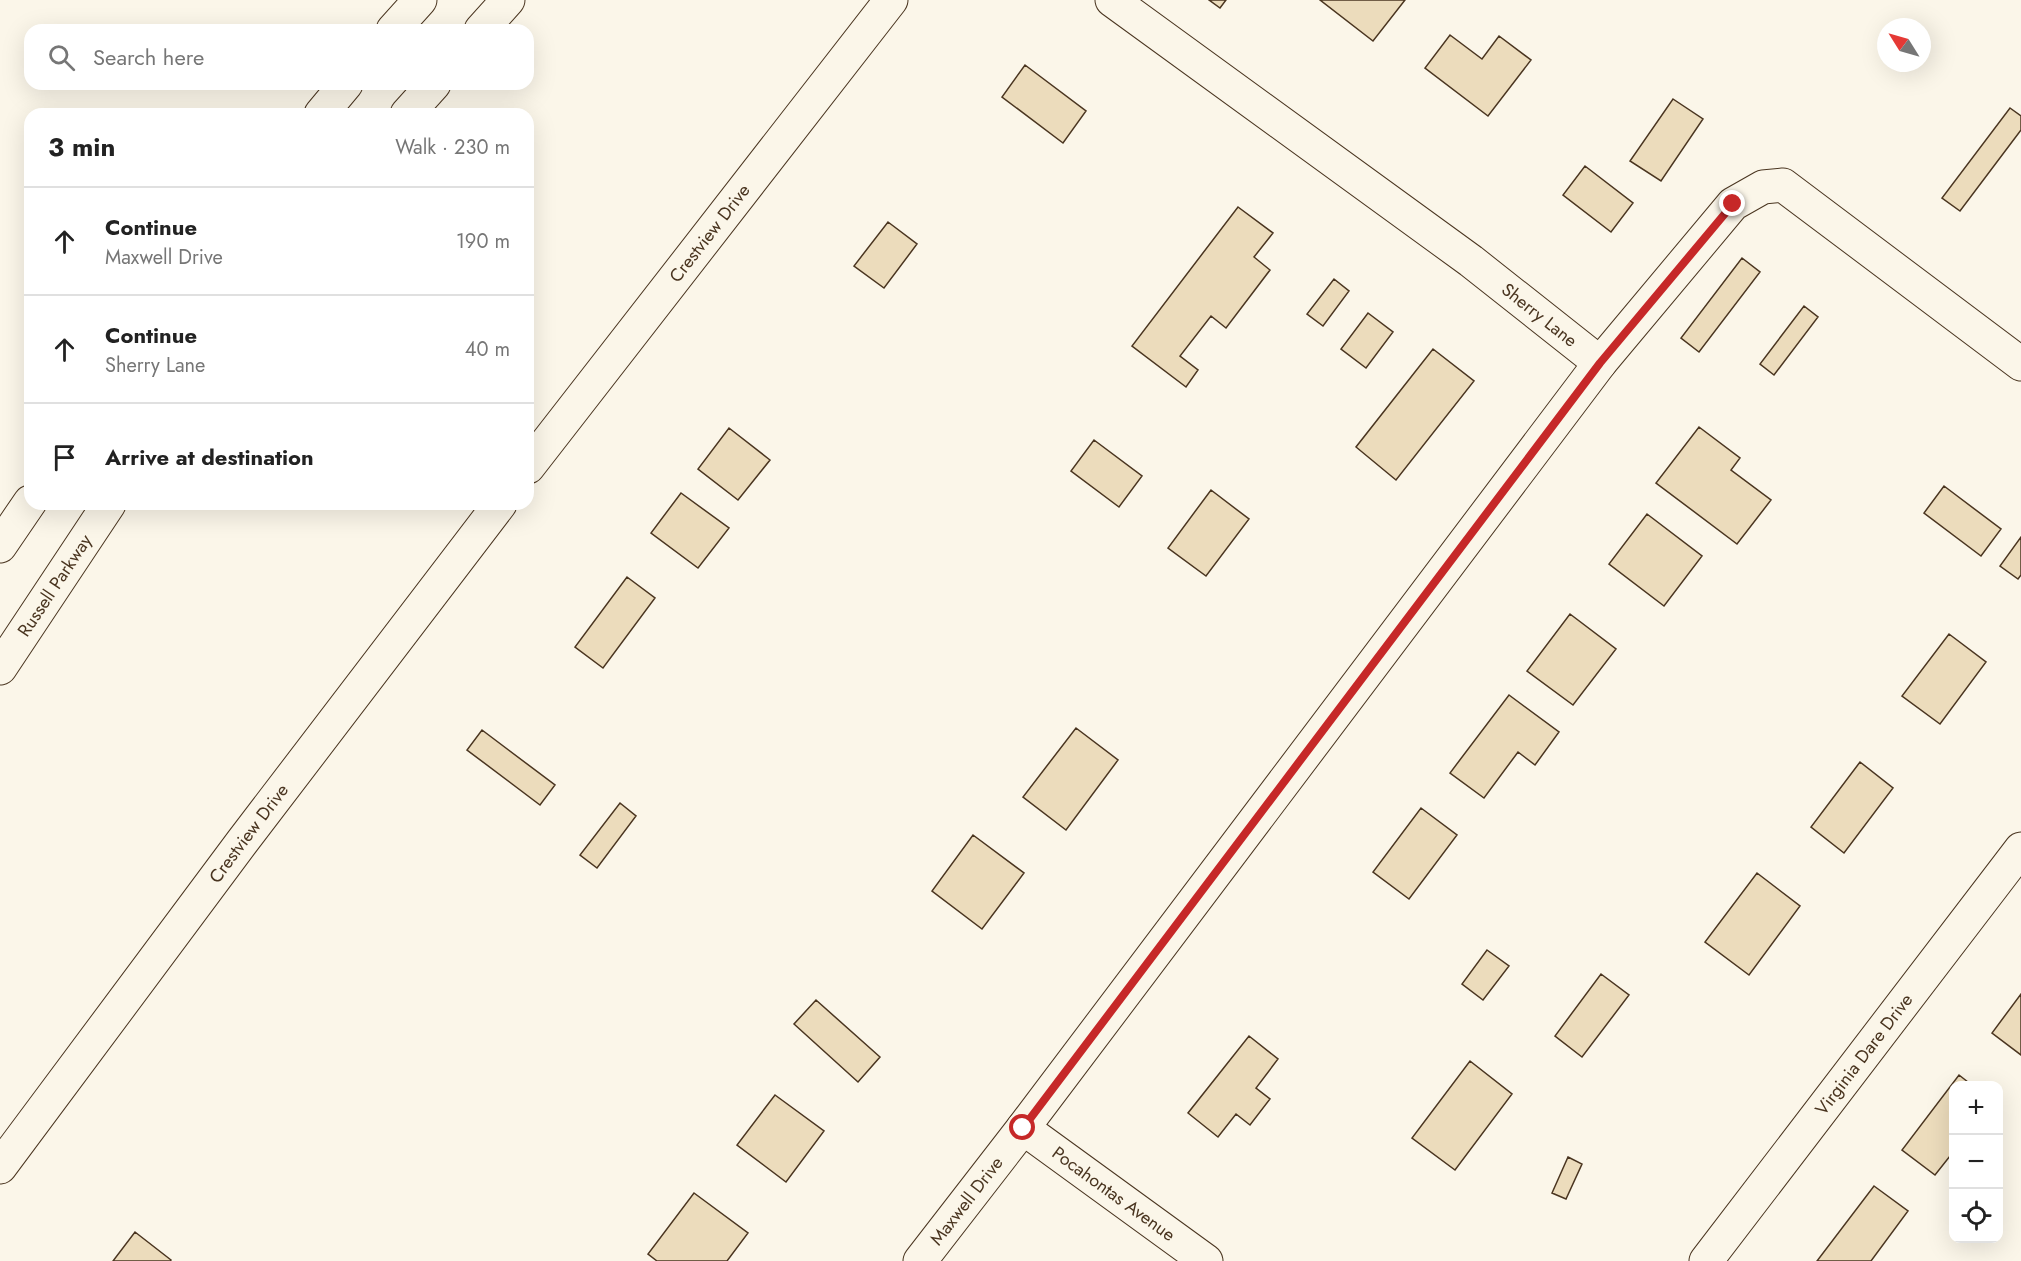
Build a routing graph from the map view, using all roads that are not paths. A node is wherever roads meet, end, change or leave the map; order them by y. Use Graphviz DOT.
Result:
graph roads {
  1 [pos="420,0"];
  2 [pos="508,0"];
  3 [pos="891,0"];
  4 [pos="1112,0"];
  5 [pos="1146,10"];
  6 [pos="398,24"];
  7 [pos="486,24"];
  8 [pos="341,90"];
  9 [pos="429,90"];
  10 [pos="326,108"];
  11 [pos="412,108"];
  12 [pos="1600,363"];
  13 [pos="2021,364"];
  14 [pos="534,459"];
  15 [pos="25,510"];
  16 [pos="106,510"];
  17 [pos="495,510"];
  18 [pos="0,546"];
  19 [pos="0,668"];
  20 [pos="2021,849"];
  21 [pos="1023,1128"];
  22 [pos="0,1167"];
  23 [pos="920,1261"];
  24 [pos="1206,1261"];
  25 [pos="1706,1261"];
  1 -- 6 [label="street"];
  2 -- 7 [label="street"];
  3 -- 14 [label="street, Crestview Drive"];
  4 -- 5 [label="street, Sherry Lane"];
  5 -- 12 [label="street, Sherry Lane"];
  8 -- 10 [label="street"];
  9 -- 11 [label="street"];
  12 -- 13 [label="street"];
  12 -- 21 [label="street, Maxwell Drive"];
  15 -- 18 [label="street"];
  16 -- 19 [label="street, Russell Parkway"];
  17 -- 22 [label="street, Crestview Drive"];
  20 -- 25 [label="street, Virginia Dare Drive"];
  21 -- 23 [label="street, Maxwell Drive"];
  21 -- 24 [label="street, Pocahontas Avenue"];
}
